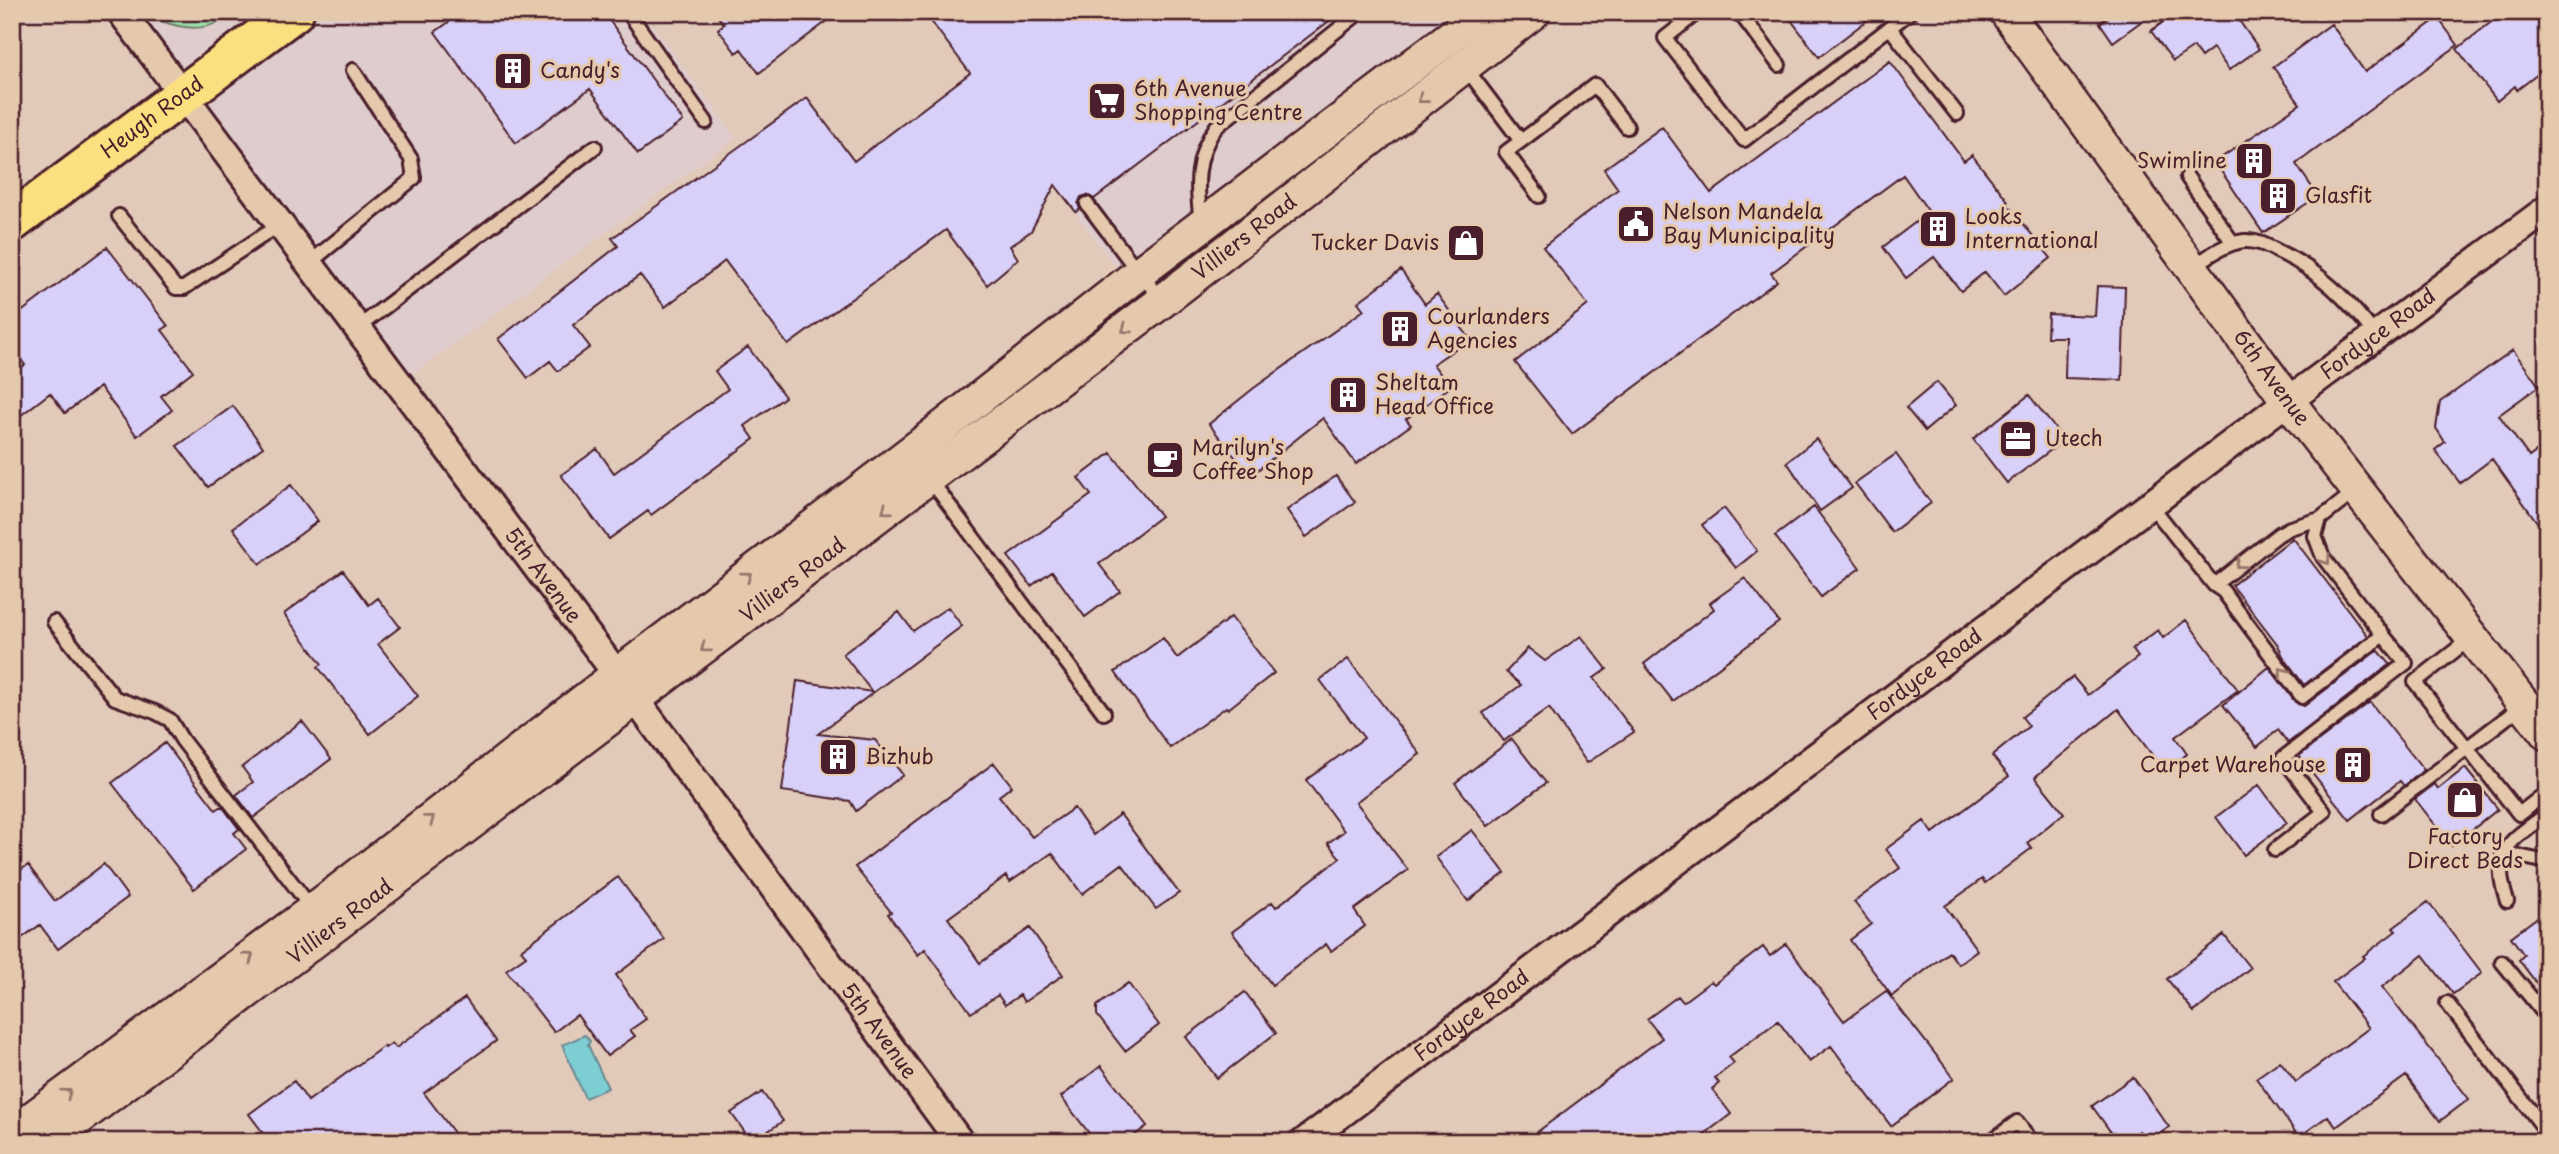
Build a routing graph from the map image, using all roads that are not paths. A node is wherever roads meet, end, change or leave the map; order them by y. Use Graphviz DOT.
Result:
graph roads {
  1 [pos="121,12"];
  2 [pos="294,12"];
  3 [pos="628,12"];
  4 [pos="1360,12"];
  5 [pos="1483,12"];
  6 [pos="1534,12"];
  7 [pos="1698,12"];
  8 [pos="1739,12"];
  9 [pos="1910,12"];
  10 [pos="2006,12"];
  11 [pos="1890,28"];
  12 [pos="1779,65"];
  13 [pos="1465,66"];
  14 [pos="353,70"];
  15 [pos="183,95"];
  16 [pos="1957,114"];
  17 [pos="706,122"];
  18 [pos="1627,127"];
  19 [pos="1521,141"];
  20 [pos="595,147"];
  21 [pos="2187,177"];
  22 [pos="1539,196"];
  23 [pos="1087,204"];
  24 [pos="2547,209"];
  25 [pos="119,216"];
  26 [pos="12,222"];
  27 [pos="279,225"];
  28 [pos="1202,225"];
  29 [pos="2233,243"];
  30 [pos="307,264"];
  31 [pos="2192,268"];
  32 [pos="1139,273"];
  33 [pos="1163,301"];
  34 [pos="356,329"];
  35 [pos="2376,336"];
  36 [pos="2288,401"];
  37 [pos="929,478"];
  38 [pos="2357,490"];
  39 [pos="2150,504"];
  40 [pos="2319,519"];
  41 [pos="2214,584"];
  42 [pos="54,622"];
  43 [pos="2384,635"];
  44 [pos="2472,638"];
  45 [pos="617,675"];
  46 [pos="636,701"];
  47 [pos="2524,704"];
  48 [pos="1104,713"];
  49 [pos="2547,734"];
  50 [pos="2467,748"];
  51 [pos="2547,792"];
  52 [pos="2381,814"];
  53 [pos="2547,814"];
  54 [pos="2274,850"];
  55 [pos="2504,853"];
  56 [pos="2547,862"];
  57 [pos="2507,901"];
  58 [pos="314,920"];
  59 [pos="2502,962"];
  60 [pos="2447,1003"];
  61 [pos="2547,1017"];
  62 [pos="2547,1132"];
  63 [pos="12,1133"];
  64 [pos="48,1142"];
  65 [pos="960,1142"];
  66 [pos="1304,1142"];
  67 [pos="1990,1142"];
  68 [pos="2032,1142"];
  1 -- 15 [label="street, 5th Avenue"];
  2 -- 15 [label="main road, Heugh Road"];
  3 -- 17 [label="lane"];
  4 -- 28 [label="lane"];
  5 -- 28 [label="street, Villiers Road"];
  6 -- 13 [label="street, Villiers Road"];
  7 -- 11 [label="lane"];
  8 -- 12 [label="lane"];
  9 -- 11 [label="lane"];
  10 -- 31 [label="street, 6th Avenue"];
  11 -- 16 [label="lane"];
  13 -- 19 [label="lane"];
  13 -- 33 [label="street, Villiers Road, one-way"];
  14 -- 30 [label="lane"];
  15 -- 26 [label="main road, Heugh Road"];
  15 -- 27 [label="street, 5th Avenue"];
  18 -- 19 [label="lane"];
  19 -- 22 [label="lane"];
  20 -- 34 [label="lane"];
  21 -- 29 [label="lane"];
  23 -- 32 [label="lane"];
  24 -- 35 [label="street, Fordyce Road"];
  25 -- 27 [label="lane"];
  27 -- 30 [label="street, 5th Avenue"];
  28 -- 32 [label="street, Villiers Road"];
  29 -- 31 [label="lane"];
  29 -- 35 [label="lane"];
  30 -- 34 [label="street, 5th Avenue"];
  31 -- 36 [label="street, 6th Avenue"];
  32 -- 33 [label="lane"];
  45 -- 32 [label="street, Villiers Road, one-way"];
  33 -- 37 [label="street, Villiers Road, one-way"];
  34 -- 45 [label="street, 5th Avenue"];
  35 -- 36 [label="street, Fordyce Road"];
  36 -- 38 [label="street, 6th Avenue"];
  36 -- 39 [label="street, Fordyce Road"];
  37 -- 46 [label="street, Villiers Road, one-way"];
  37 -- 48 [label="lane"];
  38 -- 40 [label="lane"];
  38 -- 44 [label="street, 6th Avenue"];
  39 -- 41 [label="lane"];
  39 -- 66 [label="street, Fordyce Road"];
  40 -- 41 [label="lane, one-way"];
  40 -- 43 [label="lane, one-way"];
  43 -- 41 [label="lane, one-way"];
  42 -- 58 [label="lane"];
  43 -- 54 [label="lane"];
  44 -- 47 [label="street, 6th Avenue"];
  44 -- 50 [label="lane"];
  45 -- 46 [label="street, 5th Avenue"];
  58 -- 45 [label="street, Villiers Road, one-way"];
  46 -- 58 [label="street, Villiers Road"];
  46 -- 65 [label="street, 5th Avenue"];
  47 -- 49 [label="street, 6th Avenue"];
  47 -- 50 [label="lane"];
  50 -- 51 [label="lane"];
  50 -- 52 [label="lane"];
  53 -- 55 [label="lane"];
  55 -- 56 [label="lane"];
  55 -- 57 [label="lane"];
  63 -- 58 [label="street, Villiers Road, one-way"];
  58 -- 64 [label="street, Villiers Road"];
  59 -- 61 [label="lane"];
  60 -- 62 [label="lane"];
  67 -- 68 [label="lane"];
}
